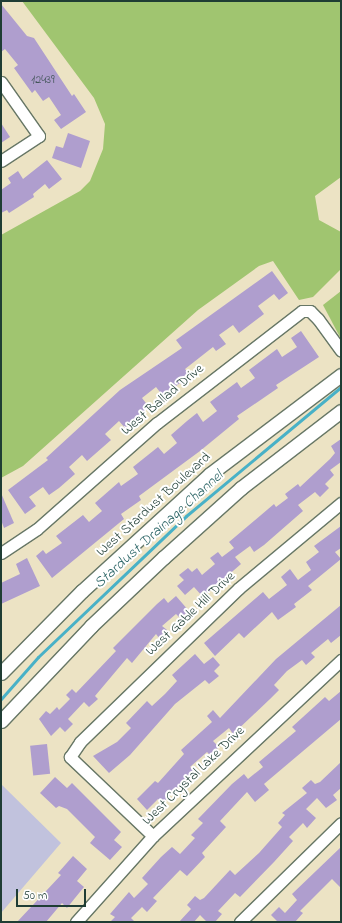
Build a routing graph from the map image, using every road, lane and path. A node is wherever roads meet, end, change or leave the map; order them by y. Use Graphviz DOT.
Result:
graph roads {
  1 [pos="1,82"];
  2 [pos="1,161"];
  3 [pos="341,351"];
  4 [pos="341,376"];
  5 [pos="341,410"];
  6 [pos="341,503"];
  7 [pos="1,553"];
  8 [pos="341,660"];
  9 [pos="1,673"];
  10 [pos="1,721"];
  11 [pos="341,823"];
  12 [pos="153,836"];
  13 [pos="76,922"];
  14 [pos="240,922"];
  1 -- 2 [label="street"];
  3 -- 7 [label="street, West Ballad Drive"];
  4 -- 9 [label="street, West Stardust Boulevard"];
  5 -- 10 [label="street"];
  6 -- 12 [label="street, West Gable Hill Drive"];
  8 -- 12 [label="street, West Crystal Lake Drive"];
  11 -- 14 [label="street"];
  12 -- 13 [label="street, West Crystal Lake Drive"];
}
